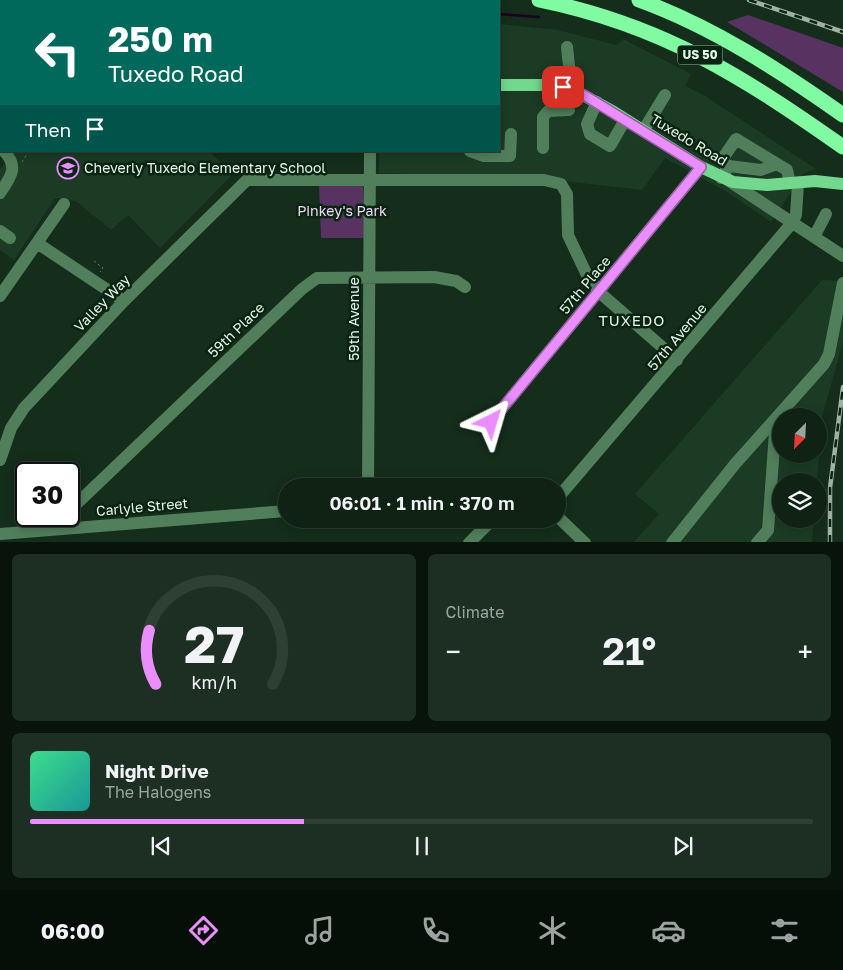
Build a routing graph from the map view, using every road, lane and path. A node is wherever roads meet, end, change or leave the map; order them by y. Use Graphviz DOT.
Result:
graph roads {
  1 [pos="539,0"];
  2 [pos="639,0"];
  3 [pos="567,47"];
  4 [pos="500,85"];
  5 [pos="563,87"];
  6 [pos="665,95"];
  7 [pos="597,102"];
  8 [pos="569,110"];
  9 [pos="843,115"];
  10 [pos="625,120"];
  11 [pos="643,131"];
  12 [pos="511,134"];
  13 [pos="843,147"];
  14 [pos="543,148"];
  15 [pos="3,152"];
  16 [pos="370,152"];
  17 [pos="473,152"];
  18 [pos="27,154"];
  19 [pos="777,164"];
  20 [pos="20,165"];
  21 [pos="729,166"];
  22 [pos="701,167"];
  23 [pos="724,178"];
  24 [pos="370,181"];
  25 [pos="794,183"];
  26 [pos="843,184"];
  27 [pos="0,193"];
  28 [pos="64,204"];
  29 [pos="826,214"];
  30 [pos="792,223"];
  31 [pos="814,237"];
  32 [pos="37,243"];
  33 [pos="843,256"];
  34 [pos="94,260"];
  35 [pos="100,273"];
  36 [pos="369,277"];
  37 [pos="843,282"];
  38 [pos="465,287"];
  39 [pos="599,292"];
  40 [pos="0,296"];
  41 [pos="124,301"];
  42 [pos="677,360"];
  43 [pos="785,408"];
  44 [pos="491,422"];
  45 [pos="772,423"];
  46 [pos="0,460"];
  47 [pos="773,463"];
  48 [pos="368,478"];
  49 [pos="566,488"];
  50 [pos="80,500"];
  51 [pos="278,511"];
  52 [pos="80,521"];
  53 [pos="566,524"];
  54 [pos="39,527"];
  55 [pos="484,528"];
  56 [pos="0,534"];
  57 [pos="469,542"];
  58 [pos="585,542"];
  59 [pos="672,542"];
  60 [pos="757,542"];
  1 -- 13 [label="highway, US 50"];
  2 -- 9 [label="highway, US 50"];
  3 -- 5 [label="street"];
  4 -- 5 [label="main road, Tuxedo Road"];
  5 -- 7 [label="main road, Tuxedo Road"];
  6 -- 11 [label="street"];
  7 -- 10 [label="main road, Tuxedo Road"];
  7 -- 10 [label="street"];
  8 -- 14 [label="street"];
  10 -- 11 [label="main road, Tuxedo Road"];
  11 -- 22 [label="main road, Tuxedo Road"];
  12 -- 17 [label="street"];
  15 -- 27 [label="street"];
  16 -- 24 [label="street, 59th Avenue"];
  18 -- 20 [label="path"];
  19 -- 21 [label="street"];
  19 -- 21 [label="street"];
  19 -- 25 [label="street"];
  21 -- 23 [label="street"];
  22 -- 23 [label="main road, Tuxedo Road"];
  22 -- 39 [label="street, 57th Place"];
  23 -- 25 [label="main road, Tuxedo Road"];
  23 -- 30 [label="street, Tuxedo Road"];
  24 -- 36 [label="street, 59th Avenue"];
  24 -- 39 [label="street"];
  24 -- 41 [label="street, Valley Way"];
  25 -- 26 [label="main road, Tuxedo Road"];
  25 -- 30 [label="street, 57th Avenue"];
  28 -- 32 [label="street"];
  29 -- 31 [label="street"];
  30 -- 31 [label="street, Tuxedo Road"];
  30 -- 42 [label="street, 57th Avenue"];
  31 -- 33 [label="street, Tuxedo Road"];
  32 -- 40 [label="street"];
  32 -- 41 [label="street"];
  34 -- 35 [label="path"];
  36 -- 38 [label="street, 59th Place"];
  36 -- 48 [label="street, 59th Avenue"];
  36 -- 50 [label="street, 59th Place"];
  37 -- 43 [label="street"];
  39 -- 42 [label="street"];
  39 -- 44 [label="street, 57th Place"];
  41 -- 46 [label="street, Valley Way"];
  42 -- 49 [label="street, 57th Avenue"];
  45 -- 59 [label="street"];
  47 -- 60 [label="street"];
  51 -- 52 [label="street, Carlyle Street"];
  53 -- 58 [label="street"];
  54 -- 56 [label="street, Carlyle Street"];
  55 -- 57 [label="street"];
}
